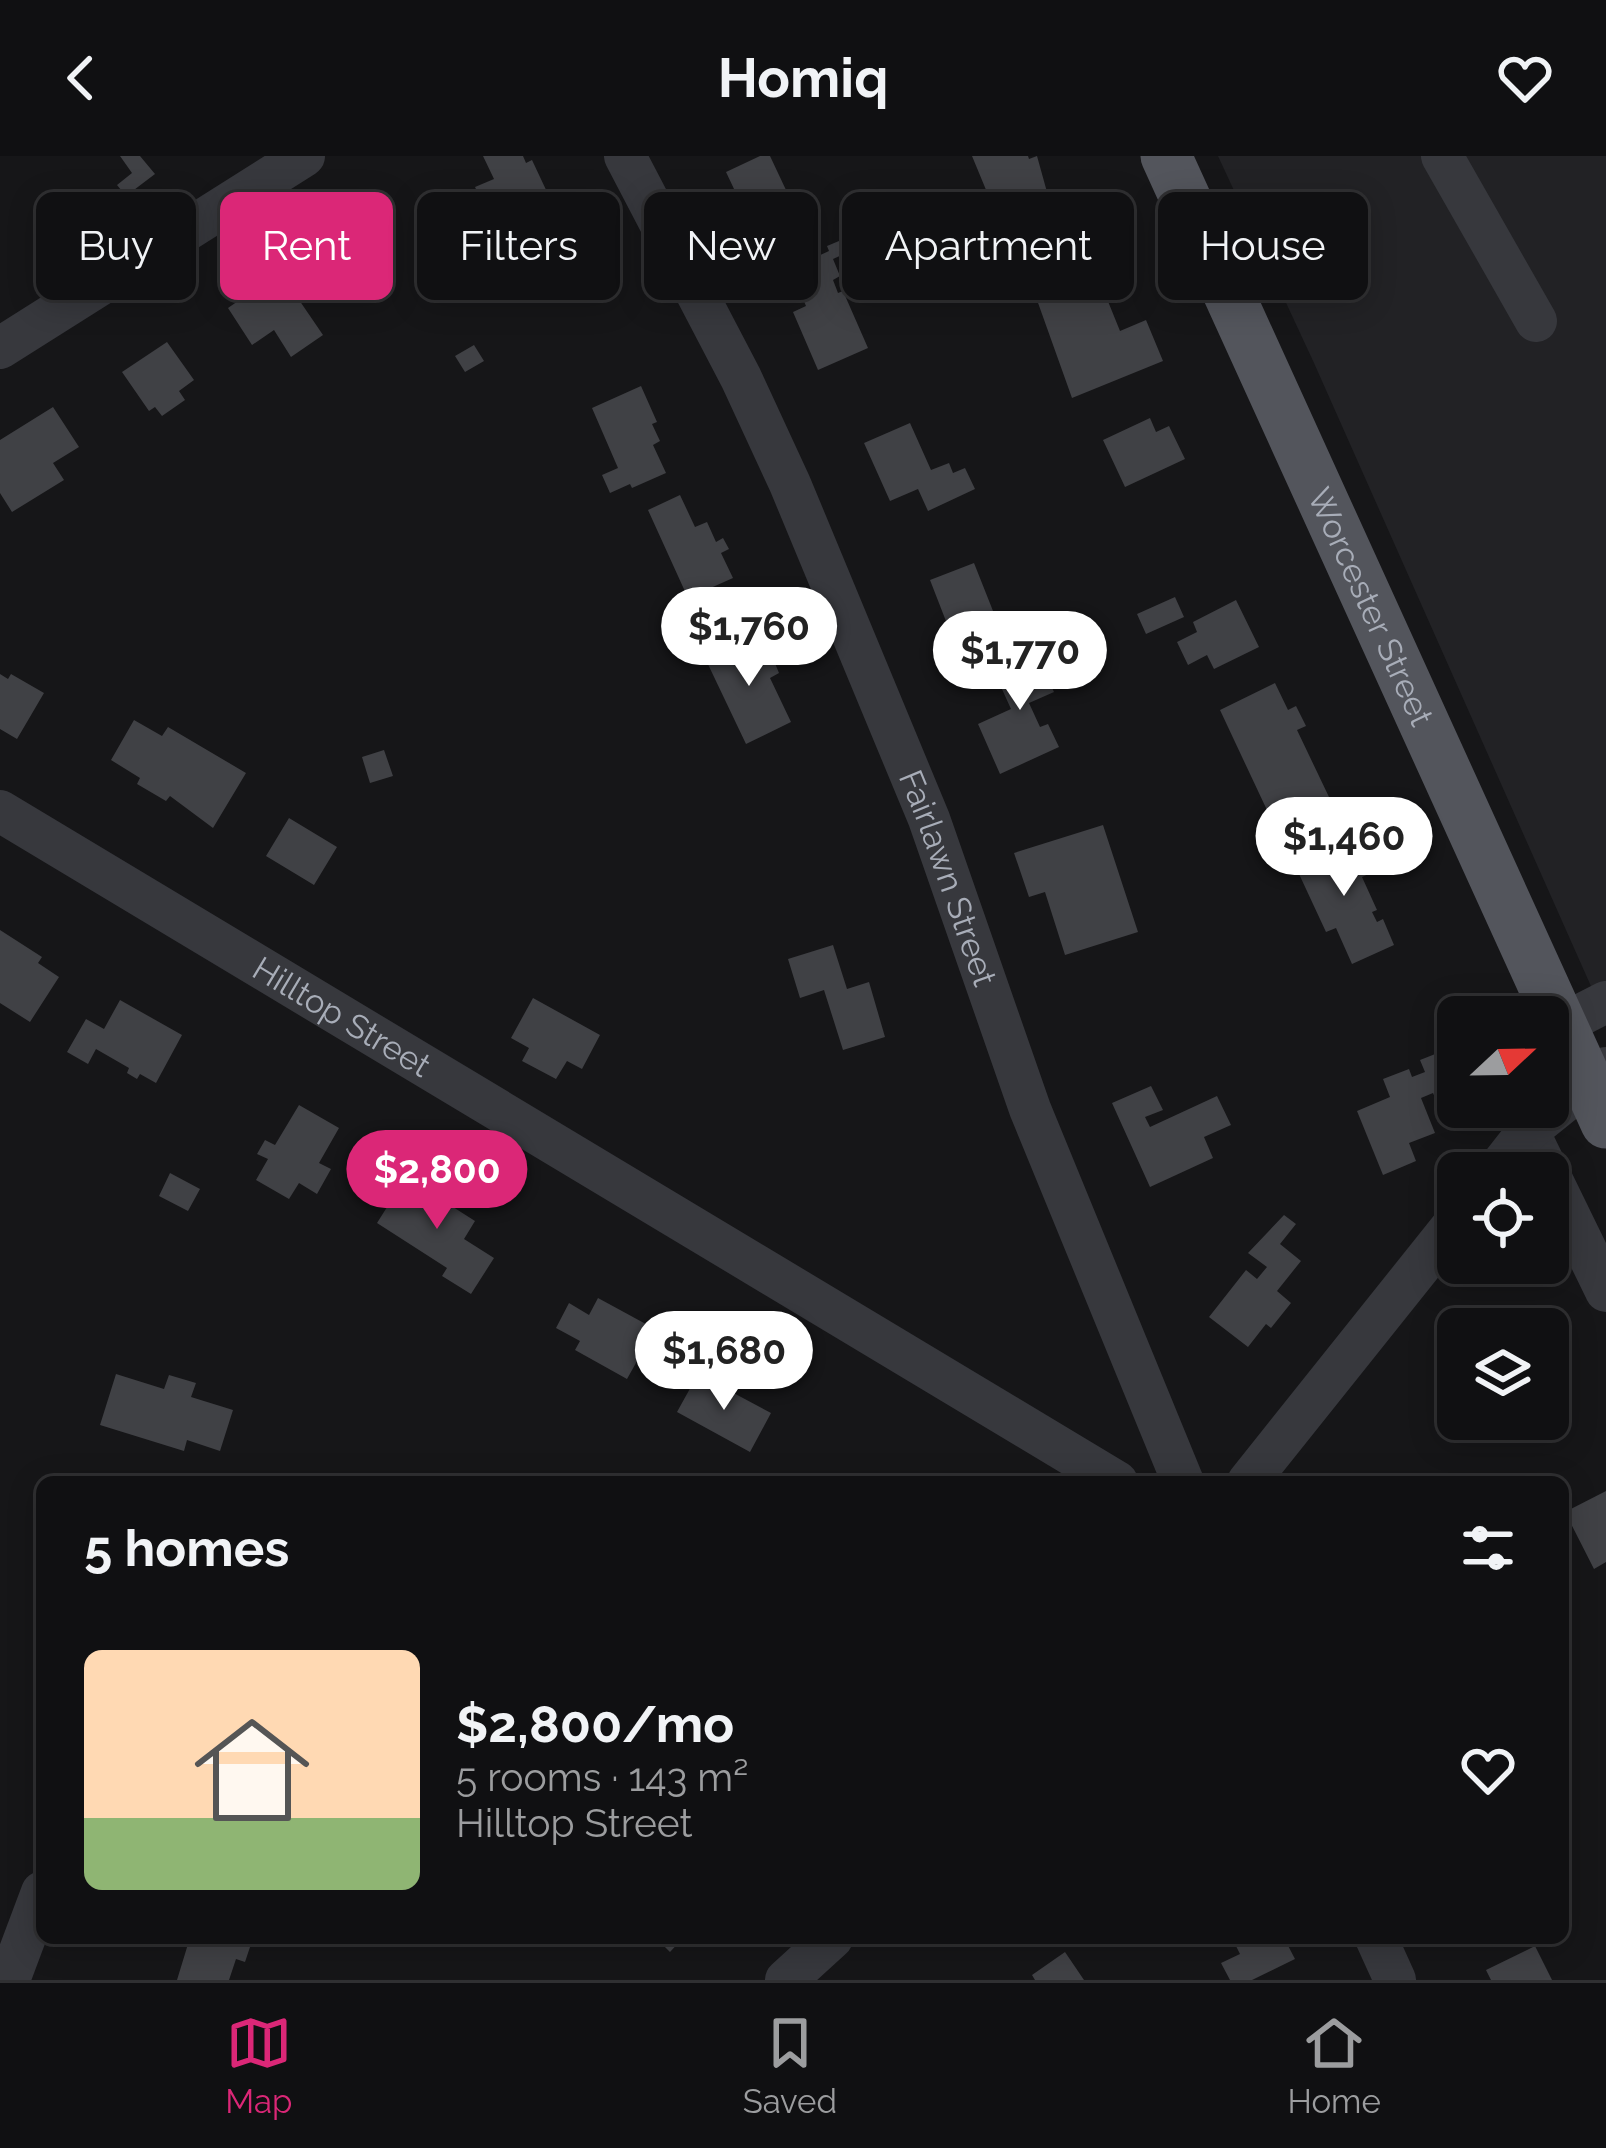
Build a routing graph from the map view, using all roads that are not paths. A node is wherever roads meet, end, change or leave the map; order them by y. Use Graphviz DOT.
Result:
graph roads {
  1 [pos="304,156"];
  2 [pos="626,156"];
  3 [pos="1166,156"];
  4 [pos="1442,156"];
  5 [pos="1536,321"];
  6 [pos="0,348"];
  7 [pos="0,811"];
  8 [pos="1583,1013"];
  9 [pos="1600,1090"];
  10 [pos="1528,1131"];
  11 [pos="1512,1152"];
  12 [pos="1437,1245"];
  13 [pos="1606,1291"];
  14 [pos="1107,1476"];
  15 [pos="1181,1476"];
  16 [pos="1253,1476"];
  17 [pos="36,1908"];
  18 [pos="825,1944"];
  19 [pos="1379,1944"];
  20 [pos="9,1980"];
  21 [pos="786,1980"];
  22 [pos="1395,1980"];
  1 -- 6 [label="street"];
  2 -- 15 [label="street, Fairlawn Street"];
  3 -- 8 [label="main road, Worcester Street"];
  4 -- 5 [label="street"];
  7 -- 14 [label="street, Hilltop Street"];
  8 -- 9 [label="main road, Worcester Street"];
  9 -- 10 [label="street"];
  10 -- 11 [label="street"];
  10 -- 13 [label="street"];
  12 -- 16 [label="street"];
  17 -- 20 [label="street"];
  18 -- 21 [label="street"];
  19 -- 22 [label="street"];
}
